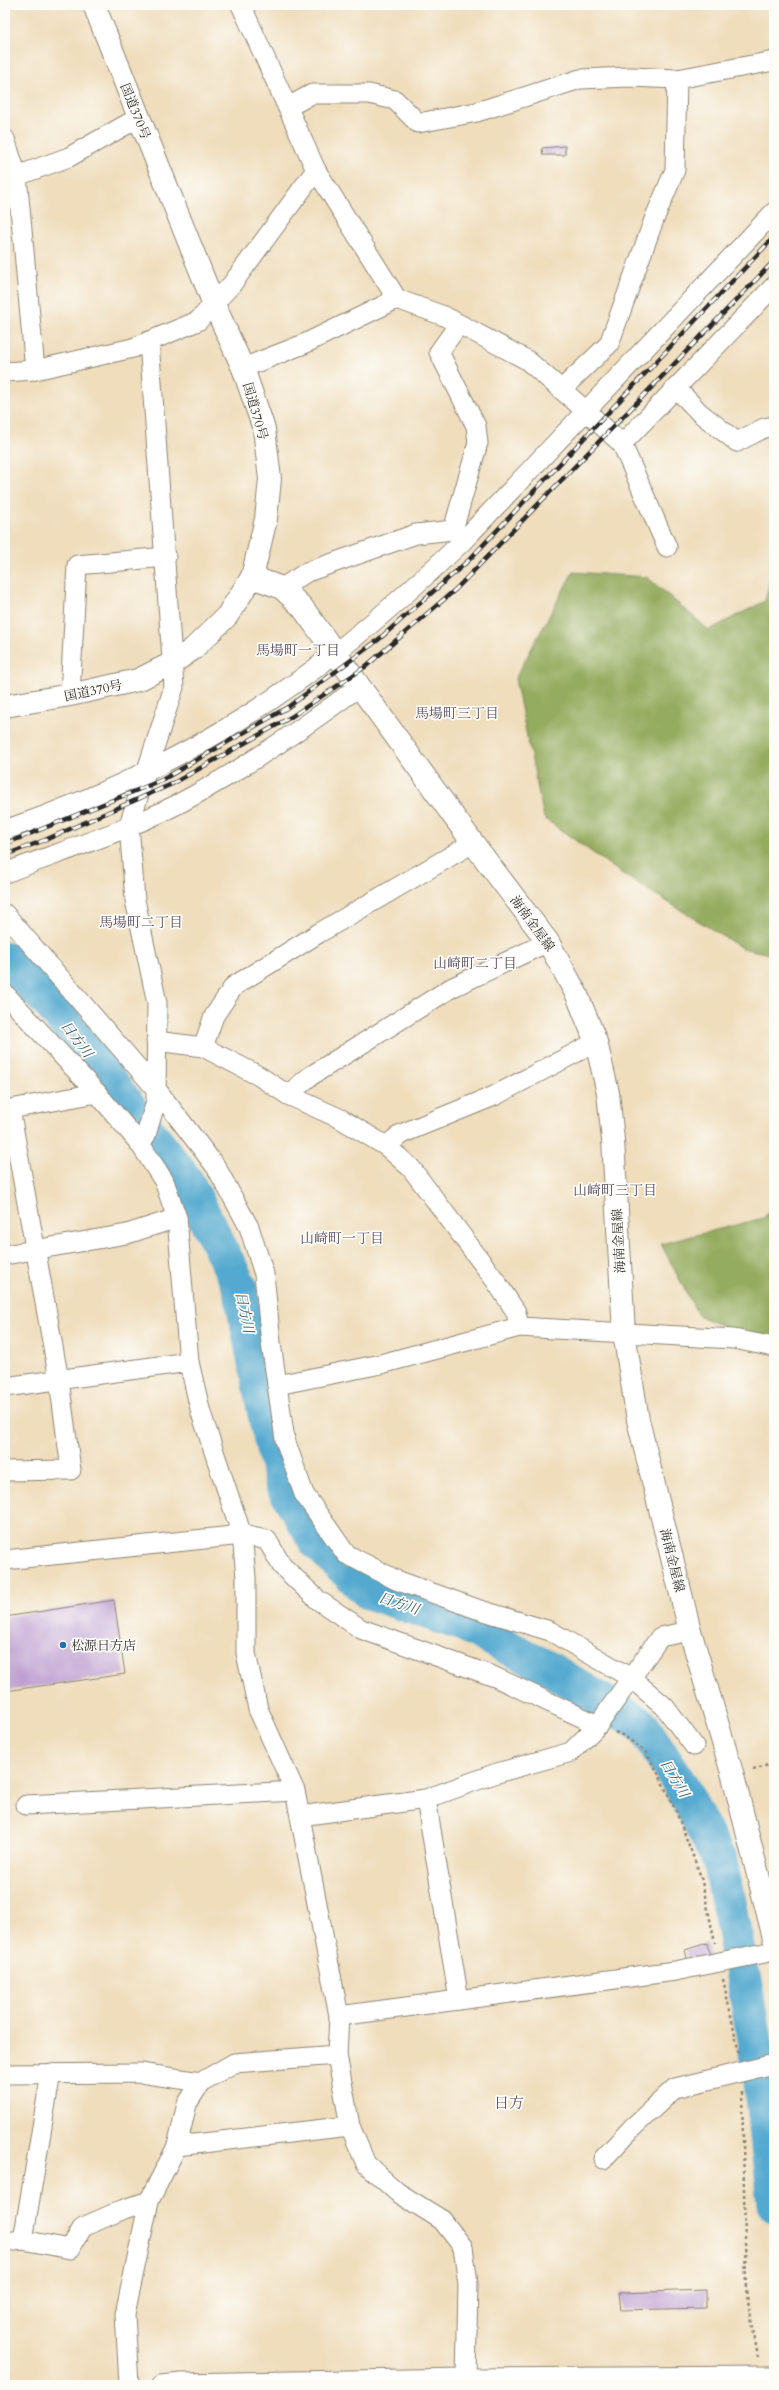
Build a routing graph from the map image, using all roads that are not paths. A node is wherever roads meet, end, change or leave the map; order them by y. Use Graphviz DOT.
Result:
graph roads {
  1 [pos="94,5"];
  2 [pos="241,5"];
  3 [pos="774,61"];
  4 [pos="677,79"];
  5 [pos="288,107"];
  6 [pos="138,118"];
  7 [pos="5,139"];
  8 [pos="316,170"];
  9 [pos="17,176"];
  10 [pos="774,212"];
  11 [pos="774,286"];
  12 [pos="397,299"];
  13 [pos="213,302"];
  14 [pos="459,324"];
  15 [pos="149,341"];
  16 [pos="243,368"];
  17 [pos="36,370"];
  18 [pos="5,372"];
  19 [pos="676,388"];
  20 [pos="562,389"];
  21 [pos="586,410"];
  22 [pos="774,426"];
  23 [pos="622,444"];
  24 [pos="458,536"];
  25 [pos="667,547"];
  26 [pos="166,557"];
  27 [pos="252,576"];
  28 [pos="282,588"];
  29 [pos="335,653"];
  30 [pos="174,662"];
  31 [pos="360,686"];
  32 [pos="70,696"];
  33 [pos="5,706"];
  34 [pos="147,770"];
  35 [pos="129,825"];
  36 [pos="5,830"];
  37 [pos="473,843"];
  38 [pos="5,873"];
  39 [pos="5,914"];
  40 [pos="548,942"];
  41 [pos="5,994"];
  42 [pos="156,1041"];
  43 [pos="596,1042"];
  44 [pos="203,1046"];
  45 [pos="97,1093"];
  46 [pos="156,1095"];
  47 [pos="288,1095"];
  48 [pos="7,1110"];
  49 [pos="142,1139"];
  50 [pos="386,1146"];
  51 [pos="177,1218"];
  52 [pos="35,1249"];
  53 [pos="5,1255"];
  54 [pos="519,1327"];
  55 [pos="624,1333"];
  56 [pos="774,1347"];
  57 [pos="189,1362"];
  58 [pos="59,1380"];
  59 [pos="277,1385"];
  60 [pos="5,1387"];
  61 [pos="5,1471"];
  62 [pos="242,1535"];
  63 [pos="5,1560"];
  64 [pos="690,1631"];
  65 [pos="629,1682"];
  66 [pos="599,1723"];
  67 [pos="694,1746"];
  68 [pos="295,1791"];
  69 [pos="426,1799"];
  70 [pos="26,1805"];
  71 [pos="300,1816"];
  72 [pos="774,1938"];
  73 [pos="774,1951"];
  74 [pos="460,2000"];
  75 [pos="339,2016"];
  76 [pos="337,2054"];
  77 [pos="774,2064"];
  78 [pos="51,2073"];
  79 [pos="5,2074"];
  80 [pos="201,2082"];
  81 [pos="350,2126"];
  82 [pos="177,2146"];
  83 [pos="603,2160"];
  84 [pos="149,2201"];
  85 [pos="14,2241"];
  86 [pos="768,2376"];
  87 [pos="466,2378"];
  88 [pos="624,2381"];
  89 [pos="347,2383"];
  90 [pos="280,2384"];
  91 [pos="129,2385"];
  92 [pos="162,2385"];
  1 -- 6 [label="main road, 国道370号"];
  2 -- 5 [label="street"];
  3 -- 4 [label="street"];
  4 -- 5 [label="street"];
  4 -- 20 [label="street"];
  5 -- 8 [label="street"];
  6 -- 9 [label="street"];
  6 -- 13 [label="main road, 国道370号"];
  7 -- 9 [label="street"];
  8 -- 12 [label="street"];
  8 -- 13 [label="street"];
  9 -- 17 [label="street"];
  10 -- 21 [label="street"];
  11 -- 19 [label="street"];
  12 -- 14 [label="street"];
  12 -- 16 [label="street"];
  13 -- 15 [label="street"];
  13 -- 16 [label="main road, 国道370号"];
  14 -- 20 [label="street"];
  14 -- 24 [label="street"];
  15 -- 17 [label="street"];
  15 -- 26 [label="street"];
  16 -- 27 [label="main road, 国道370号"];
  17 -- 18 [label="street"];
  19 -- 22 [label="street"];
  19 -- 23 [label="street"];
  20 -- 21 [label="street"];
  21 -- 23 [label="street"];
  21 -- 24 [label="street"];
  23 -- 25 [label="street"];
  24 -- 28 [label="street"];
  24 -- 29 [label="street"];
  26 -- 30 [label="street"];
  26 -- 32 [label="street"];
  27 -- 28 [label="main road, 海南金屋線"];
  27 -- 30 [label="main road, 国道370号"];
  28 -- 29 [label="main road, 海南金屋線"];
  29 -- 31 [label="main road, 海南金屋線"];
  29 -- 34 [label="street"];
  30 -- 32 [label="main road, 国道370号"];
  30 -- 34 [label="street"];
  31 -- 35 [label="street"];
  31 -- 37 [label="main road, 海南金屋線"];
  32 -- 33 [label="main road, 国道370号"];
  34 -- 35 [label="street"];
  34 -- 36 [label="street"];
  35 -- 38 [label="street"];
  35 -- 42 [label="street"];
  37 -- 40 [label="main road, 海南金屋線"];
  37 -- 44 [label="street"];
  39 -- 46 [label="street"];
  40 -- 43 [label="main road, 海南金屋線"];
  40 -- 47 [label="street"];
  41 -- 45 [label="street"];
  42 -- 44 [label="street"];
  42 -- 46 [label="street"];
  43 -- 50 [label="street"];
  43 -- 55 [label="main road, 海南金屋線"];
  44 -- 47 [label="street"];
  45 -- 48 [label="street"];
  45 -- 49 [label="street"];
  46 -- 49 [label="street"];
  46 -- 59 [label="street"];
  47 -- 50 [label="street"];
  48 -- 52 [label="street"];
  49 -- 51 [label="street"];
  50 -- 54 [label="street"];
  51 -- 52 [label="street"];
  51 -- 57 [label="street"];
  52 -- 53 [label="street"];
  52 -- 58 [label="street"];
  54 -- 55 [label="street"];
  54 -- 59 [label="street"];
  55 -- 56 [label="street"];
  55 -- 64 [label="main road, 海南金屋線"];
  57 -- 58 [label="street"];
  57 -- 62 [label="street"];
  58 -- 60 [label="street"];
  58 -- 61 [label="street"];
  59 -- 65 [label="street"];
  62 -- 63 [label="street"];
  62 -- 66 [label="street"];
  62 -- 68 [label="street"];
  64 -- 65 [label="street"];
  64 -- 72 [label="main road, 海南金屋線"];
  65 -- 66 [label="street"];
  65 -- 67 [label="street"];
  66 -- 69 [label="street"];
  68 -- 70 [label="street"];
  68 -- 71 [label="street"];
  69 -- 71 [label="street"];
  69 -- 74 [label="street"];
  71 -- 75 [label="street"];
  73 -- 74 [label="street"];
  74 -- 75 [label="street"];
  75 -- 76 [label="street"];
  76 -- 80 [label="street"];
  76 -- 81 [label="street"];
  77 -- 83 [label="street"];
  78 -- 79 [label="street"];
  78 -- 80 [label="street"];
  78 -- 85 [label="street"];
  80 -- 82 [label="street"];
  81 -- 82 [label="street"];
  81 -- 87 [label="street"];
  82 -- 84 [label="street"];
  84 -- 85 [label="street"];
  84 -- 91 [label="street"];
  86 -- 88 [label="street"];
  87 -- 88 [label="street"];
  87 -- 89 [label="street"];
  89 -- 90 [label="street"];
  90 -- 92 [label="street"];
}
